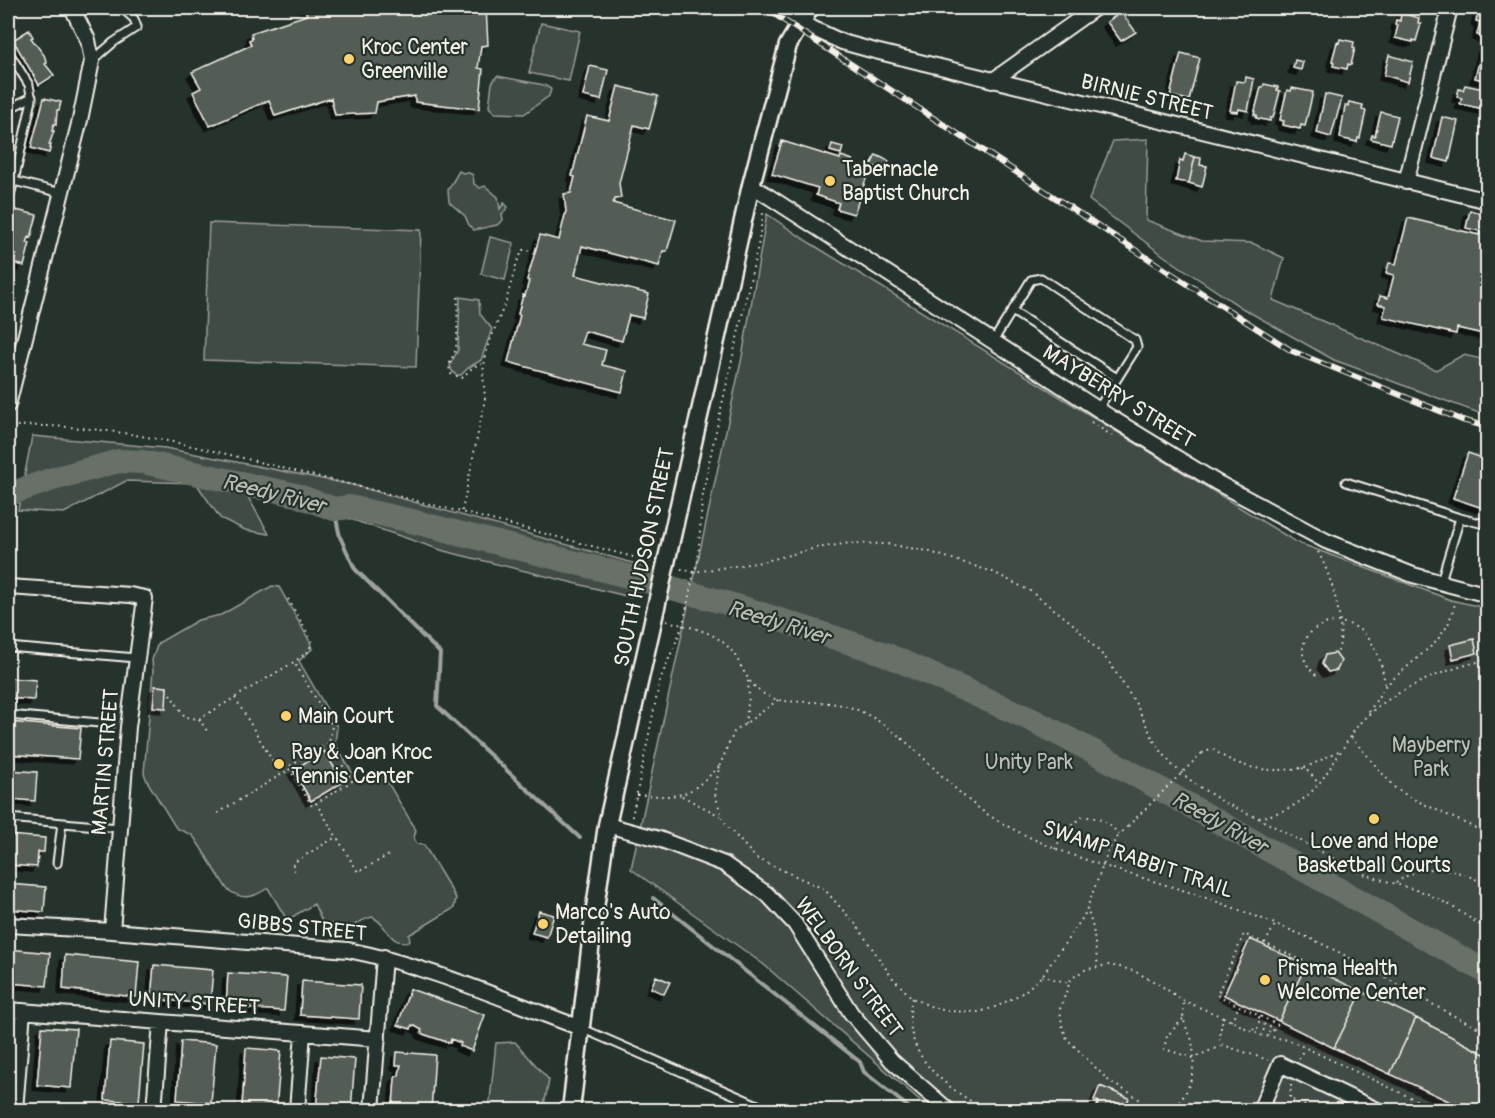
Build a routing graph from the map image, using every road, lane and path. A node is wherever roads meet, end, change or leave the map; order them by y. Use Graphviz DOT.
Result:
graph roads {
  1 [pos="72,8"];
  2 [pos="122,8"];
  3 [pos="783,8"];
  4 [pos="810,8"];
  5 [pos="1095,8"];
  6 [pos="1450,8"];
  7 [pos="801,23"];
  8 [pos="8,51"];
  9 [pos="92,61"];
  10 [pos="992,81"];
  11 [pos="32,97"];
  12 [pos="8,109"];
  13 [pos="11,181"];
  14 [pos="1406,182"];
  15 [pos="751,185"];
  16 [pos="61,193"];
  17 [pos="1488,201"];
  18 [pos="8,202"];
  19 [pos="763,213"];
  20 [pos="529,251"];
  21 [pos="458,297"];
  22 [pos="1012,311"];
  23 [pos="994,340"];
  24 [pos="485,362"];
  25 [pos="1117,378"];
  26 [pos="8,405"];
  27 [pos="1098,409"];
  28 [pos="17,426"];
  29 [pos="1346,482"];
  30 [pos="462,512"];
  31 [pos="1460,518"];
  32 [pos="1488,525"];
  33 [pos="1316,550"];
  34 [pos="664,571"];
  35 [pos="694,572"];
  36 [pos="1440,584"];
  37 [pos="8,587"];
  38 [pos="1458,595"];
  39 [pos="1488,595"];
  40 [pos="288,599"];
  41 [pos="656,609"];
  42 [pos="1338,622"];
  43 [pos="683,625"];
  44 [pos="8,647"];
  45 [pos="1336,655"];
  46 [pos="136,658"];
  47 [pos="1488,660"];
  48 [pos="294,662"];
  49 [pos="1316,675"];
  50 [pos="748,680"];
  51 [pos="1385,686"];
  52 [pos="170,694"];
  53 [pos="235,698"];
  54 [pos="778,700"];
  55 [pos="8,715"];
  56 [pos="1367,715"];
  57 [pos="199,719"];
  58 [pos="111,724"];
  59 [pos="745,724"];
  60 [pos="207,731"];
  61 [pos="1350,736"];
  62 [pos="329,742"];
  63 [pos="1342,750"];
  64 [pos="719,767"];
  65 [pos="1302,768"];
  66 [pos="290,770"];
  67 [pos="281,775"];
  68 [pos="1319,784"];
  69 [pos="637,795"];
  70 [pos="680,795"];
  71 [pos="316,803"];
  72 [pos="218,813"];
  73 [pos="632,817"];
  74 [pos="722,817"];
  75 [pos="8,818"];
  76 [pos="1258,818"];
  77 [pos="62,823"];
  78 [pos="607,825"];
  79 [pos="119,828"];
  80 [pos="1488,834"];
  81 [pos="1119,835"];
  82 [pos="336,837"];
  83 [pos="1055,849"];
  84 [pos="389,855"];
  85 [pos="57,863"];
  86 [pos="1103,866"];
  87 [pos="294,871"];
  88 [pos="1396,884"];
  89 [pos="1488,886"];
  90 [pos="1087,908"];
  91 [pos="1275,924"];
  92 [pos="8,925"];
  93 [pos="1488,930"];
  94 [pos="112,931"];
  95 [pos="1265,943"];
  96 [pos="384,957"];
  97 [pos="1306,962"];
  98 [pos="1099,967"];
  99 [pos="1042,976"];
  100 [pos="1069,983"];
  101 [pos="912,998"];
  102 [pos="1184,1001"];
  103 [pos="1239,1006"];
  104 [pos="1488,1006"];
  105 [pos="8,1010"];
  106 [pos="23,1011"];
  107 [pos="1260,1016"];
  108 [pos="1223,1017"];
  109 [pos="1183,1019"];
  110 [pos="1231,1021"];
  111 [pos="161,1022"];
  112 [pos="1278,1025"];
  113 [pos="581,1028"];
  114 [pos="1477,1028"];
  115 [pos="1252,1031"];
  116 [pos="1488,1032"];
  117 [pos="303,1033"];
  118 [pos="378,1039"];
  119 [pos="1223,1044"];
  120 [pos="1304,1048"];
  121 [pos="1193,1058"];
  122 [pos="1297,1063"];
  123 [pos="1280,1064"];
  124 [pos="1290,1081"];
  125 [pos="1422,1104"];
  126 [pos="15,1110"];
  127 [pos="154,1110"];
  128 [pos="297,1110"];
  129 [pos="372,1110"];
  130 [pos="571,1110"];
  131 [pos="769,1110"];
  132 [pos="948,1110"];
  133 [pos="985,1110"];
  134 [pos="1154,1110"];
  135 [pos="1170,1110"];
  136 [pos="1260,1110"];
  137 [pos="1314,1110"];
  138 [pos="1377,1110"];
  139 [pos="1420,1110"];
  140 [pos="1437,1110"];
  1 -- 9 [label="street"];
  2 -- 9 [label="lane"];
  3 -- 7 [label="street"];
  4 -- 7 [label="street, SOUTH HUDSON STREET"];
  5 -- 10 [label="street"];
  6 -- 14 [label="street"];
  7 -- 10 [label="street, BIRNIE STREET"];
  7 -- 15 [label="street, SOUTH HUDSON STREET"];
  8 -- 11 [label="lane"];
  9 -- 16 [label="street"];
  10 -- 14 [label="street, BIRNIE STREET"];
  11 -- 12 [label="lane"];
  11 -- 13 [label="lane"];
  13 -- 16 [label="lane"];
  13 -- 18 [label="lane"];
  14 -- 17 [label="street, BIRNIE STREET"];
  15 -- 23 [label="street, MAYBERRY STREET"];
  15 -- 34 [label="street, SOUTH HUDSON STREET"];
  16 -- 26 [label="street"];
  19 -- 35 [label="path"];
  20 -- 24 [label="path"];
  21 -- 24 [label="path"];
  22 -- 23 [label="lane"];
  22 -- 25 [label="lane"];
  22 -- 25 [label="lane"];
  23 -- 27 [label="street, MAYBERRY STREET"];
  24 -- 30 [label="path"];
  25 -- 27 [label="lane"];
  27 -- 36 [label="street, MAYBERRY STREET"];
  28 -- 30 [label="path"];
  29 -- 31 [label="lane"];
  30 -- 34 [label="path"];
  31 -- 32 [label="lane"];
  31 -- 36 [label="lane"];
  33 -- 42 [label="path"];
  34 -- 41 [label="street, SOUTH HUDSON STREET"];
  35 -- 43 [label="path"];
  35 -- 76 [label="path"];
  36 -- 39 [label="street, MAYBERRY STREET"];
  37 -- 46 [label="street, MARTIN STREET"];
  38 -- 51 [label="path"];
  40 -- 48 [label="path"];
  41 -- 43 [label="path, SWAMP RABBIT TRAIL"];
  41 -- 78 [label="street, SOUTH HUDSON STREET"];
  42 -- 45 [label="path"];
  42 -- 49 [label="path"];
  42 -- 51 [label="path"];
  43 -- 50 [label="path, SWAMP RABBIT TRAIL"];
  43 -- 69 [label="path"];
  44 -- 46 [label="lane"];
  46 -- 79 [label="street, MARTIN STREET"];
  47 -- 56 [label="path"];
  48 -- 53 [label="path"];
  48 -- 62 [label="path"];
  50 -- 54 [label="path, SWAMP RABBIT TRAIL"];
  50 -- 59 [label="path"];
  51 -- 56 [label="path"];
  52 -- 57 [label="path"];
  53 -- 57 [label="path"];
  53 -- 67 [label="path"];
  54 -- 59 [label="path"];
  54 -- 83 [label="path, SWAMP RABBIT TRAIL"];
  55 -- 58 [label="lane"];
  56 -- 61 [label="path"];
  57 -- 60 [label="path"];
  59 -- 64 [label="path"];
  61 -- 63 [label="path"];
  61 -- 80 [label="path"];
  62 -- 66 [label="path"];
  62 -- 71 [label="path"];
  63 -- 65 [label="path"];
  63 -- 68 [label="path"];
  64 -- 70 [label="path"];
  64 -- 74 [label="path"];
  65 -- 68 [label="path"];
  65 -- 81 [label="path, bridge"];
  66 -- 67 [label="path"];
  66 -- 71 [label="path"];
  67 -- 72 [label="path"];
  68 -- 76 [label="path"];
  69 -- 70 [label="path"];
  69 -- 73 [label="path"];
  70 -- 74 [label="path"];
  71 -- 82 [label="path"];
  74 -- 101 [label="path"];
  75 -- 77 [label="lane"];
  76 -- 88 [label="path"];
  77 -- 79 [label="lane"];
  77 -- 85 [label="lane"];
  78 -- 113 [label="street, SOUTH HUDSON STREET"];
  78 -- 132 [label="street, WELBORN STREET"];
  79 -- 94 [label="street, MARTIN STREET"];
  81 -- 83 [label="path"];
  81 -- 86 [label="path"];
  82 -- 84 [label="path"];
  82 -- 87 [label="path"];
  83 -- 86 [label="path, SWAMP RABBIT TRAIL"];
  86 -- 90 [label="path"];
  86 -- 91 [label="path, SWAMP RABBIT TRAIL"];
  88 -- 89 [label="path"];
  88 -- 93 [label="path"];
  90 -- 98 [label="path"];
  90 -- 99 [label="path"];
  91 -- 95 [label="path"];
  91 -- 114 [label="path, SWAMP RABBIT TRAIL"];
  92 -- 94 [label="street, GIBBS STREET"];
  94 -- 96 [label="street, GIBBS STREET"];
  95 -- 97 [label="path"];
  95 -- 103 [label="path"];
  96 -- 113 [label="street, GIBBS STREET"];
  96 -- 118 [label="street"];
  98 -- 100 [label="path"];
  98 -- 102 [label="path"];
  99 -- 100 [label="path"];
  99 -- 101 [label="path"];
  100 -- 134 [label="path"];
  101 -- 133 [label="path"];
  102 -- 108 [label="path"];
  102 -- 109 [label="path"];
  103 -- 107 [label="path"];
  103 -- 110 [label="path"];
  104 -- 114 [label="path"];
  105 -- 106 [label="street, UNITY STREET"];
  106 -- 111 [label="street, UNITY STREET"];
  106 -- 126 [label="street"];
  107 -- 112 [label="path"];
  107 -- 115 [label="path"];
  108 -- 110 [label="path"];
  108 -- 119 [label="path"];
  109 -- 121 [label="path"];
  109 -- 121 [label="path"];
  110 -- 115 [label="path"];
  111 -- 117 [label="street, UNITY STREET"];
  111 -- 127 [label="street"];
  113 -- 130 [label="street, SOUTH HUDSON STREET"];
  113 -- 131 [label="lane"];
  114 -- 116 [label="path, SWAMP RABBIT TRAIL"];
  115 -- 120 [label="path"];
  117 -- 118 [label="street, UNITY STREET"];
  117 -- 128 [label="street"];
  118 -- 129 [label="street"];
  119 -- 121 [label="path"];
  119 -- 123 [label="path"];
  120 -- 122 [label="path"];
  120 -- 125 [label="path"];
  121 -- 135 [label="path"];
  123 -- 136 [label="street"];
  123 -- 138 [label="street"];
  124 -- 137 [label="path"];
  125 -- 139 [label="path"];
  125 -- 140 [label="path"];
}
